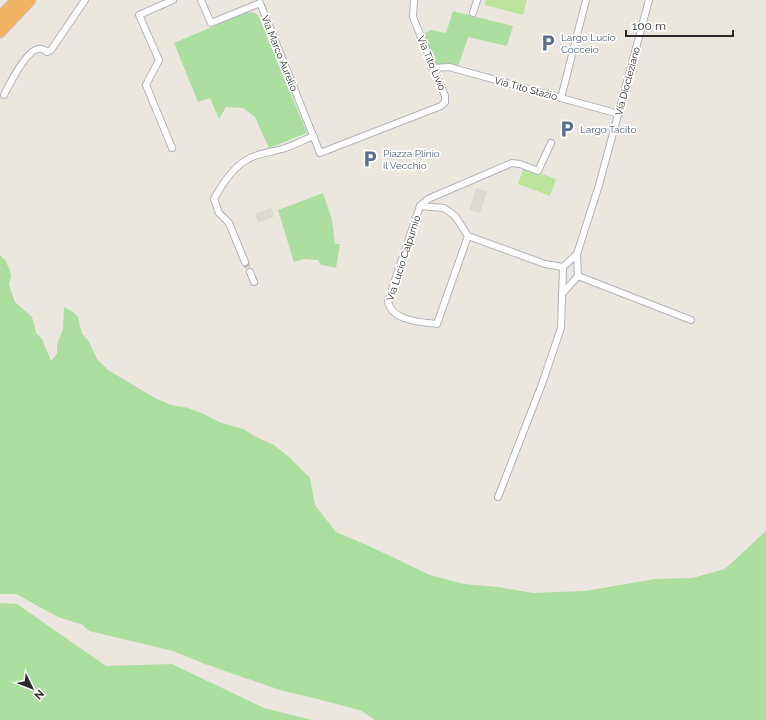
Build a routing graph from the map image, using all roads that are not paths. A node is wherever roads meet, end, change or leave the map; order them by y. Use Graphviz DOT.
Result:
graph roads {
  1 [pos="16,0"];
  2 [pos="30,0"];
  3 [pos="85,0"];
  4 [pos="173,0"];
  5 [pos="201,0"];
  6 [pos="414,0"];
  7 [pos="477,0"];
  8 [pos="586,0"];
  9 [pos="649,0"];
  10 [pos="161,3"];
  11 [pos="473,12"];
  12 [pos="0,17"];
  13 [pos="0,32"];
  14 [pos="434,68"];
  15 [pos="4,94"];
  16 [pos="561,98"];
  17 [pos="619,114"];
  18 [pos="314,136"];
  19 [pos="551,143"];
  20 [pos="172,148"];
  21 [pos="320,153"];
  22 [pos="420,206"];
  23 [pos="468,236"];
  24 [pos="577,254"];
  25 [pos="245,262"];
  26 [pos="563,267"];
  27 [pos="250,272"];
  28 [pos="578,276"];
  29 [pos="254,282"];
  30 [pos="562,294"];
  31 [pos="691,320"];
  32 [pos="498,497"];
  1 -- 12 [label="highway"];
  2 -- 13 [label="highway"];
  3 -- 15 [label="street"];
  4 -- 10 [label="street"];
  5 -- 18 [label="street, Via Marco Aurelio"];
  6 -- 14 [label="street, Via Tito Livio"];
  7 -- 11 [label="street"];
  8 -- 16 [label="street"];
  9 -- 17 [label="street, Via Diocleziano"];
  10 -- 20 [label="street"];
  14 -- 16 [label="street, Via Tito Stazio"];
  14 -- 21 [label="street, Via Tito Livio"];
  16 -- 17 [label="street, Via Tito Stazio"];
  17 -- 24 [label="street, Via Diocleziano"];
  18 -- 21 [label="street, Via Marco Aurelio"];
  18 -- 25 [label="street"];
  19 -- 22 [label="street, Via Lucio Calpurnio"];
  22 -- 23 [label="street, Via Lucio Calpurnio"];
  22 -- 23 [label="street, Via Lucio Calpurnio"];
  23 -- 26 [label="street"];
  24 -- 26 [label="street, Via Diocleziano"];
  24 -- 28 [label="street, Via Diocleziano"];
  26 -- 30 [label="street"];
  27 -- 29 [label="street"];
  28 -- 30 [label="street"];
  28 -- 31 [label="street"];
  30 -- 32 [label="street"];
}
